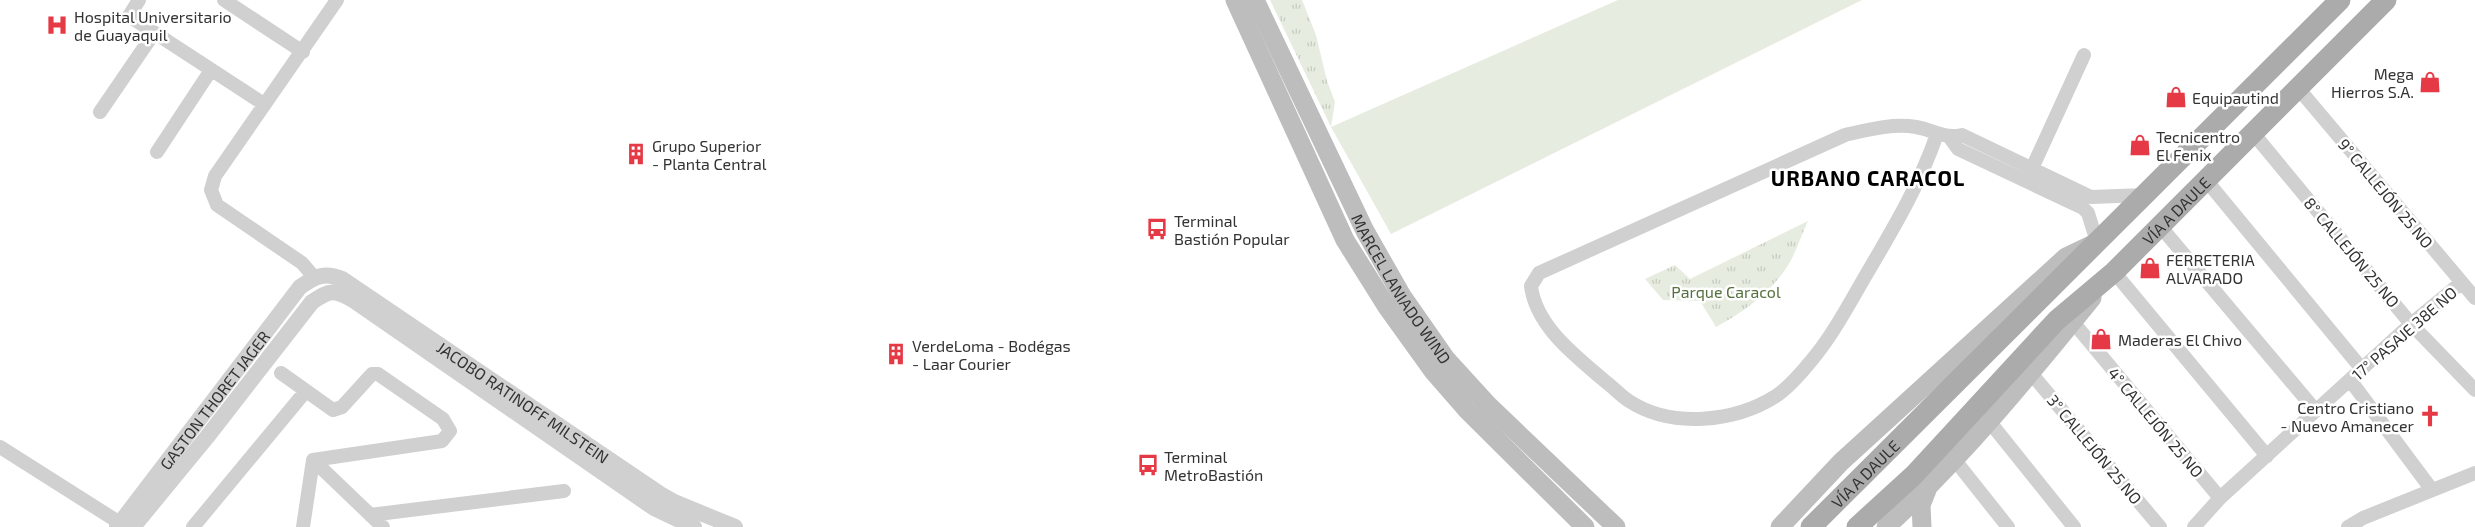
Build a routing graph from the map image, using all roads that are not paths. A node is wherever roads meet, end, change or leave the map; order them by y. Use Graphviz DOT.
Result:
graph roads {
  1 [pos="139,0"];
  2 [pos="224,0"];
  3 [pos="336,0"];
  4 [pos="2340,0"];
  5 [pos="2386,0"];
  6 [pos="1246,2"];
  7 [pos="154,33"];
  8 [pos="302,52"];
  9 [pos="2084,55"];
  10 [pos="211,70"];
  11 [pos="2298,88"];
  12 [pos="264,104"];
  13 [pos="100,112"];
  14 [pos="2253,133"];
  15 [pos="1944,136"];
  16 [pos="157,152"];
  17 [pos="2029,173"];
  18 [pos="2206,180"];
  19 [pos="2145,195"];
  20 [pos="2160,226"];
  21 [pos="2097,242"];
  22 [pos="2114,272"];
  23 [pos="314,276"];
  24 [pos="2469,288"];
  25 [pos="326,292"];
  26 [pos="2073,322"];
  27 [pos="2411,324"];
  28 [pos="2362,369"];
  29 [pos="2030,372"];
  30 [pos="281,373"];
  31 [pos="2350,380"];
  32 [pos="493,389"];
  33 [pos="2475,390"];
  34 [pos="305,392"];
  35 [pos="2316,411"];
  36 [pos="1989,421"];
  37 [pos="193,427"];
  38 [pos="207,437"];
  39 [pos="0,447"];
  40 [pos="2267,456"];
  41 [pos="1954,459"];
  42 [pos="313,460"];
  43 [pos="2475,473"];
  44 [pos="1927,489"];
  45 [pos="2432,490"];
  46 [pos="564,491"];
  47 [pos="2220,498"];
  48 [pos="1818,520"];
  49 [pos="376,522"];
  50 [pos="123,526"];
  51 [pos="193,527"];
  52 [pos="303,527"];
  53 [pos="694,527"];
  54 [pos="736,527"];
  55 [pos="1585,527"];
  56 [pos="1616,527"];
  57 [pos="1780,527"];
  58 [pos="1857,527"];
  59 [pos="1886,527"];
  60 [pos="1922,527"];
  61 [pos="2008,527"];
  62 [pos="2074,527"];
  63 [pos="2160,527"];
  64 [pos="2194,527"];
  65 [pos="2348,527"];
  1 -- 7 [label="street"];
  2 -- 8 [label="street"];
  3 -- 8 [label="street"];
  4 -- 19 [label="main road, VÍA A DAULE"];
  5 -- 11 [label="main road, VÍA A DAULE"];
  6 -- 55 [label="main road, MARCEL LANIADO WIND"];
  6 -- 56 [label="main road, MARCEL LANIADO WIND"];
  7 -- 10 [label="street"];
  7 -- 13 [label="street"];
  8 -- 12 [label="street"];
  9 -- 17 [label="street"];
  10 -- 12 [label="street"];
  10 -- 16 [label="street"];
  11 -- 14 [label="main road, VÍA A DAULE"];
  11 -- 24 [label="street, 9° CALLEJÓN 25 NO"];
  12 -- 23 [label="street"];
  14 -- 18 [label="main road, VÍA A DAULE"];
  14 -- 27 [label="street, 8° CALLEJÓN 25 NO"];
  15 -- 15 [label="street"];
  15 -- 17 [label="street"];
  17 -- 19 [label="street"];
  17 -- 21 [label="street"];
  18 -- 20 [label="main road, VÍA A DAULE"];
  18 -- 28 [label="street"];
  19 -- 21 [label="main road, VÍA A DAULE"];
  20 -- 22 [label="main road, VÍA A DAULE"];
  20 -- 35 [label="street"];
  21 -- 48 [label="main road, VÍA A DAULE"];
  21 -- 57 [label="main road, VÍA A DAULE"];
  22 -- 26 [label="main road, VÍA A DAULE"];
  22 -- 40 [label="street"];
  22 -- 58 [label="main road, VÍA A DAULE"];
  23 -- 32 [label="street, JACOBO RATINOFF MILSTEIN"];
  23 -- 37 [label="street, GASTON THORET JAGER"];
  24 -- 27 [label="street, 17° PASAJE 38E NO"];
  25 -- 32 [label="street, JACOBO RATINOFF MILSTEIN"];
  25 -- 38 [label="street, GASTON THORET JAGER"];
  26 -- 29 [label="main road, VÍA A DAULE"];
  26 -- 47 [label="street, 4° CALLEJÓN 25 NO"];
  27 -- 28 [label="street, 17° PASAJE 38E NO"];
  27 -- 33 [label="street, 8° CALLEJÓN 25 NO"];
  28 -- 31 [label="street, 17° PASAJE 38E NO"];
  29 -- 36 [label="main road, VÍA A DAULE"];
  29 -- 63 [label="street, 3° CALLEJÓN 25 NO"];
  30 -- 34 [label="street"];
  31 -- 35 [label="street, 17° PASAJE 38E NO"];
  31 -- 45 [label="street"];
  32 -- 53 [label="street, JACOBO RATINOFF MILSTEIN"];
  32 -- 54 [label="street, JACOBO RATINOFF MILSTEIN"];
  34 -- 42 [label="street"];
  34 -- 51 [label="street"];
  35 -- 40 [label="street, 17° PASAJE 38E NO"];
  36 -- 41 [label="main road, VÍA A DAULE"];
  36 -- 62 [label="street"];
  37 -- 38 [label="street"];
  37 -- 50 [label="street, GASTON THORET JAGER"];
  38 -- 50 [label="street, GASTON THORET JAGER"];
  39 -- 50 [label="street"];
  40 -- 47 [label="street, 17° PASAJE 38E NO"];
  41 -- 44 [label="main road, VÍA A DAULE"];
  41 -- 61 [label="street"];
  42 -- 49 [label="street"];
  42 -- 52 [label="street"];
  43 -- 45 [label="street"];
  44 -- 59 [label="main road, VÍA A DAULE"];
  44 -- 60 [label="main road"];
  45 -- 65 [label="street"];
  46 -- 49 [label="street"];
  47 -- 64 [label="street, 17° PASAJE 38E NO"];
}
